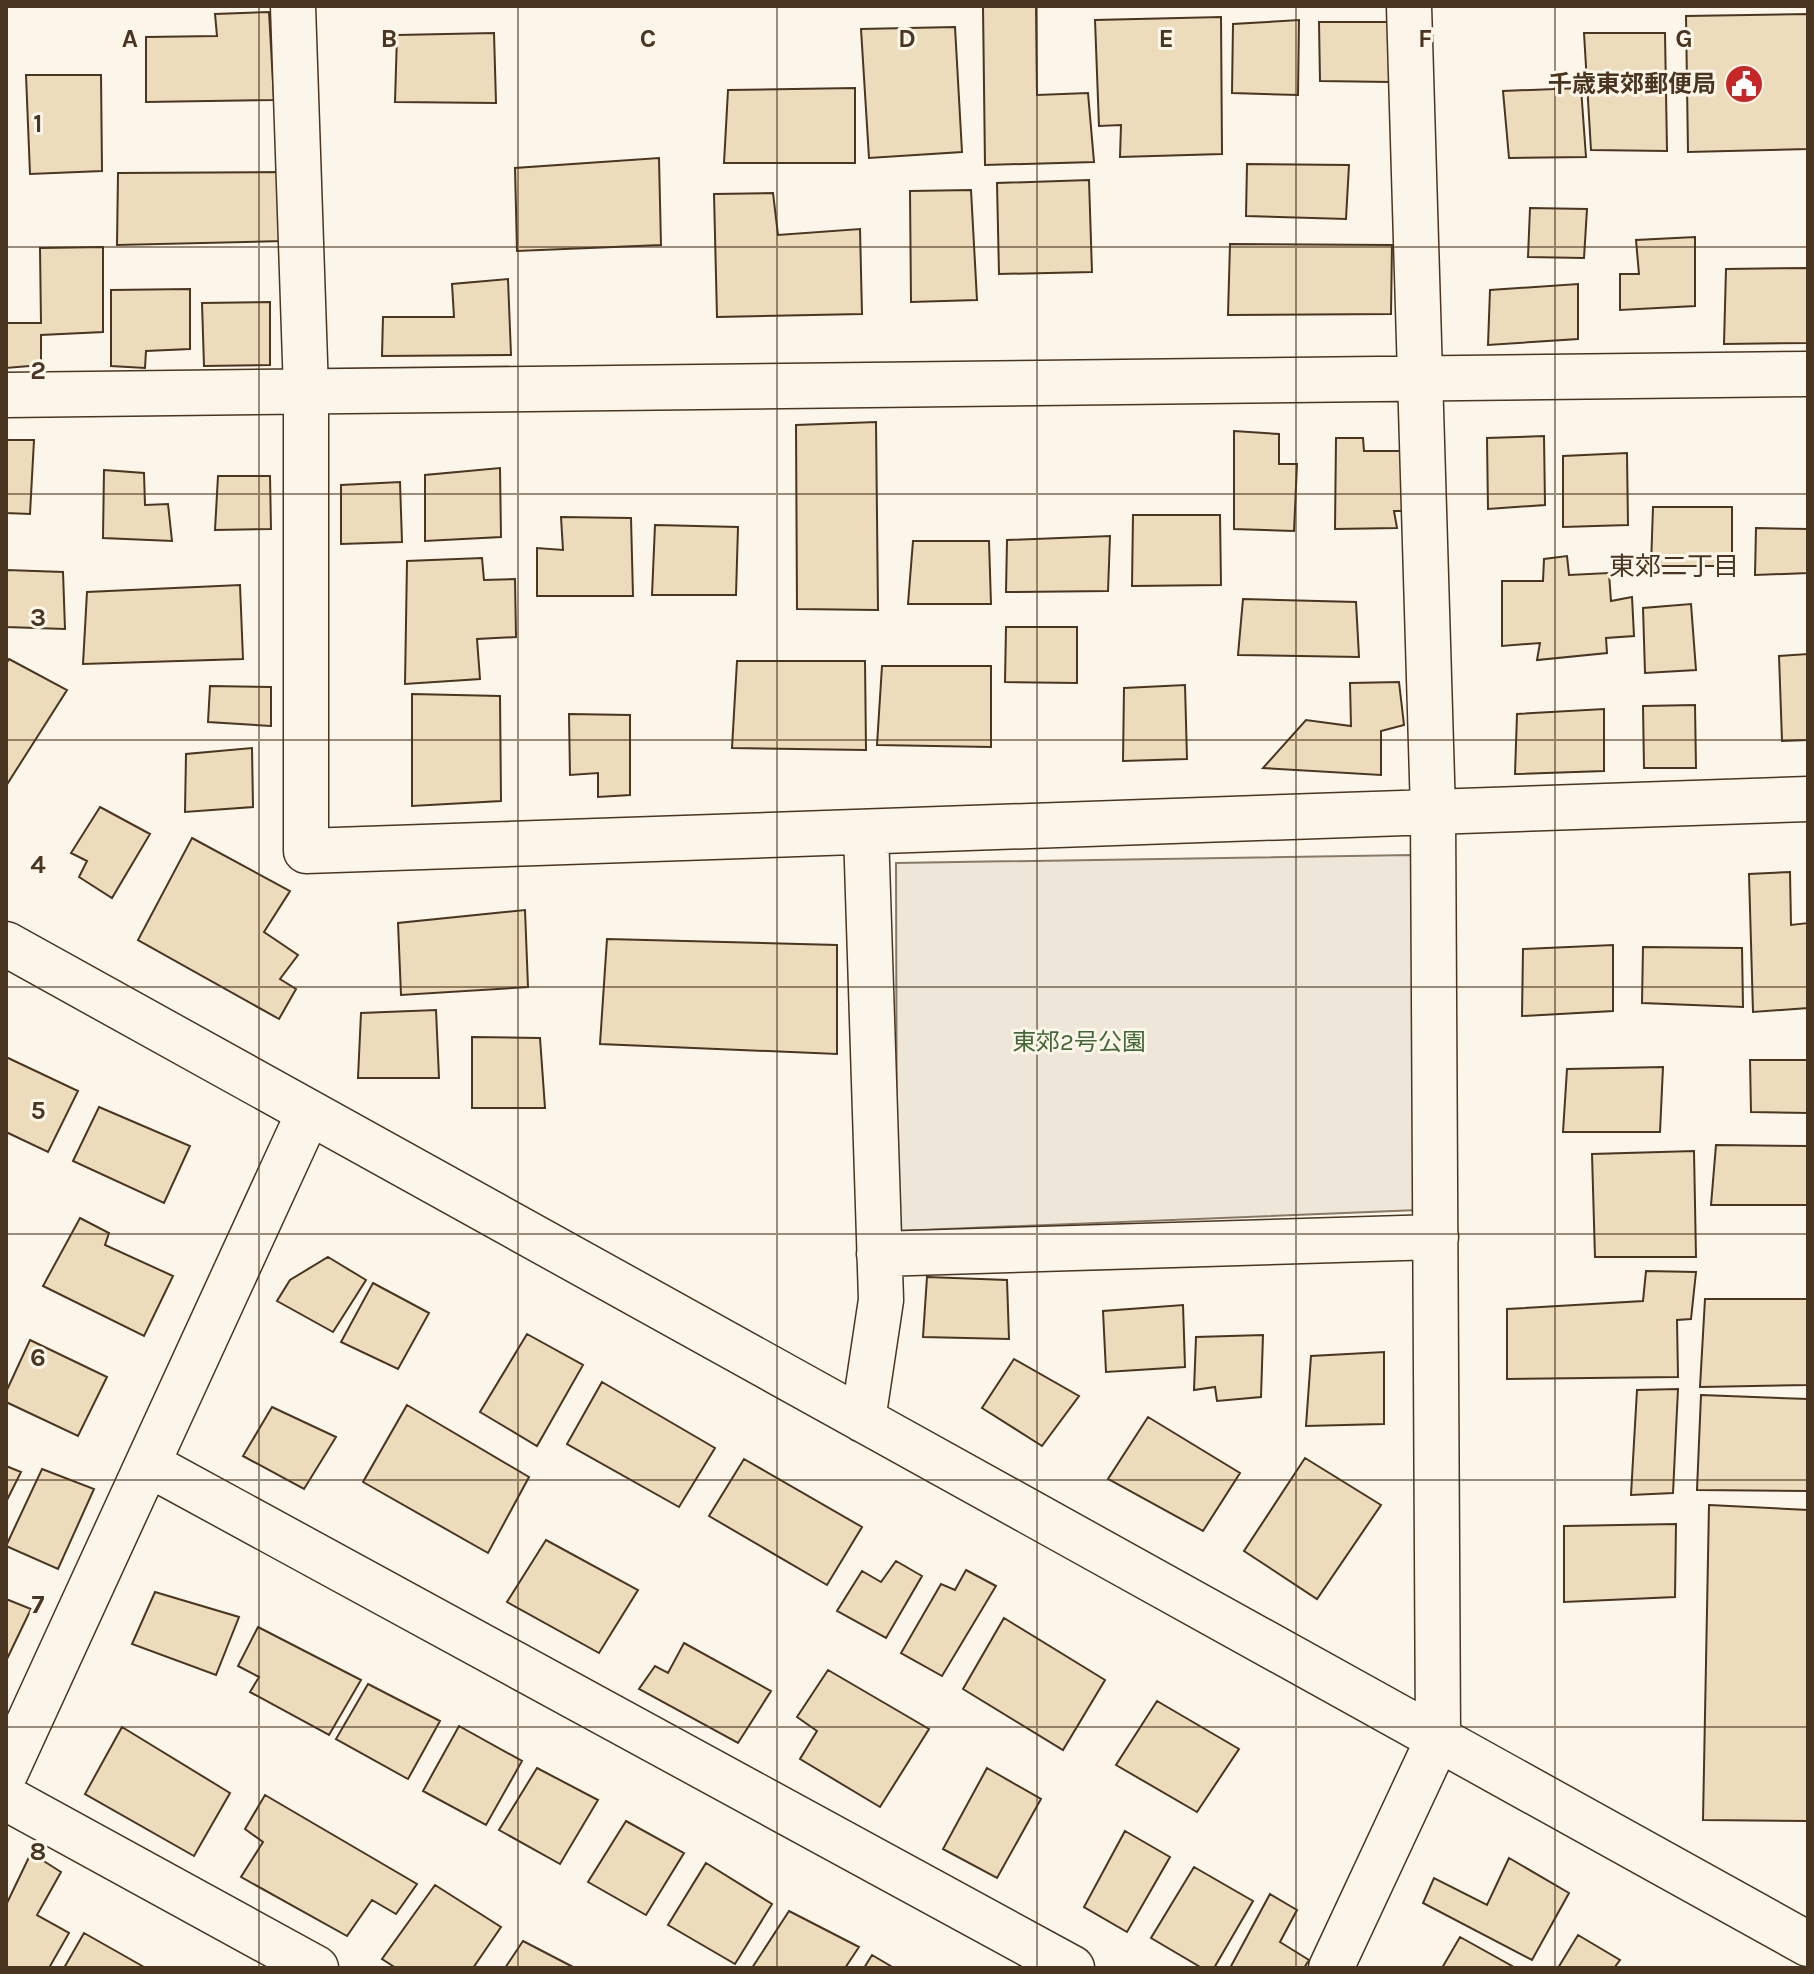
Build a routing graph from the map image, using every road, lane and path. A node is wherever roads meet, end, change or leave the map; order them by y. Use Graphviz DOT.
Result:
graph roads {
  1 [pos="293,6"];
  2 [pos="1409,6"];
  3 [pos="1808,374"];
  4 [pos="1420,378"];
  5 [pos="306,391"];
  6 [pos="6,395"];
  7 [pos="1808,799"];
  8 [pos="1433,812"];
  9 [pos="866,832"];
  10 [pos="6,944"];
  11 [pos="309,1112"];
  12 [pos="1436,1237"];
  13 [pos="879,1254"];
  14 [pos="863,1420"];
  15 [pos="148,1464"];
  16 [pos="1438,1739"];
  17 [pos="6,1772"];
  18 [pos="6,1798"];
  19 [pos="1808,1944"];
  20 [pos="316,1968"];
  21 [pos="1072,1968"];
  22 [pos="1331,1968"];
  1 -- 5 [label="street"];
  2 -- 4 [label="street"];
  3 -- 4 [label="street"];
  4 -- 5 [label="street"];
  4 -- 8 [label="street"];
  5 -- 6 [label="street"];
  5 -- 9 [label="street"];
  7 -- 8 [label="street"];
  8 -- 9 [label="street"];
  8 -- 12 [label="street"];
  9 -- 13 [label="street"];
  10 -- 11 [label="street"];
  11 -- 14 [label="street"];
  11 -- 15 [label="street"];
  12 -- 13 [label="street"];
  12 -- 16 [label="street"];
  13 -- 14 [label="street"];
  14 -- 16 [label="street"];
  15 -- 17 [label="street"];
  15 -- 21 [label="street"];
  16 -- 19 [label="street"];
  16 -- 22 [label="street"];
  18 -- 20 [label="street"];
}
